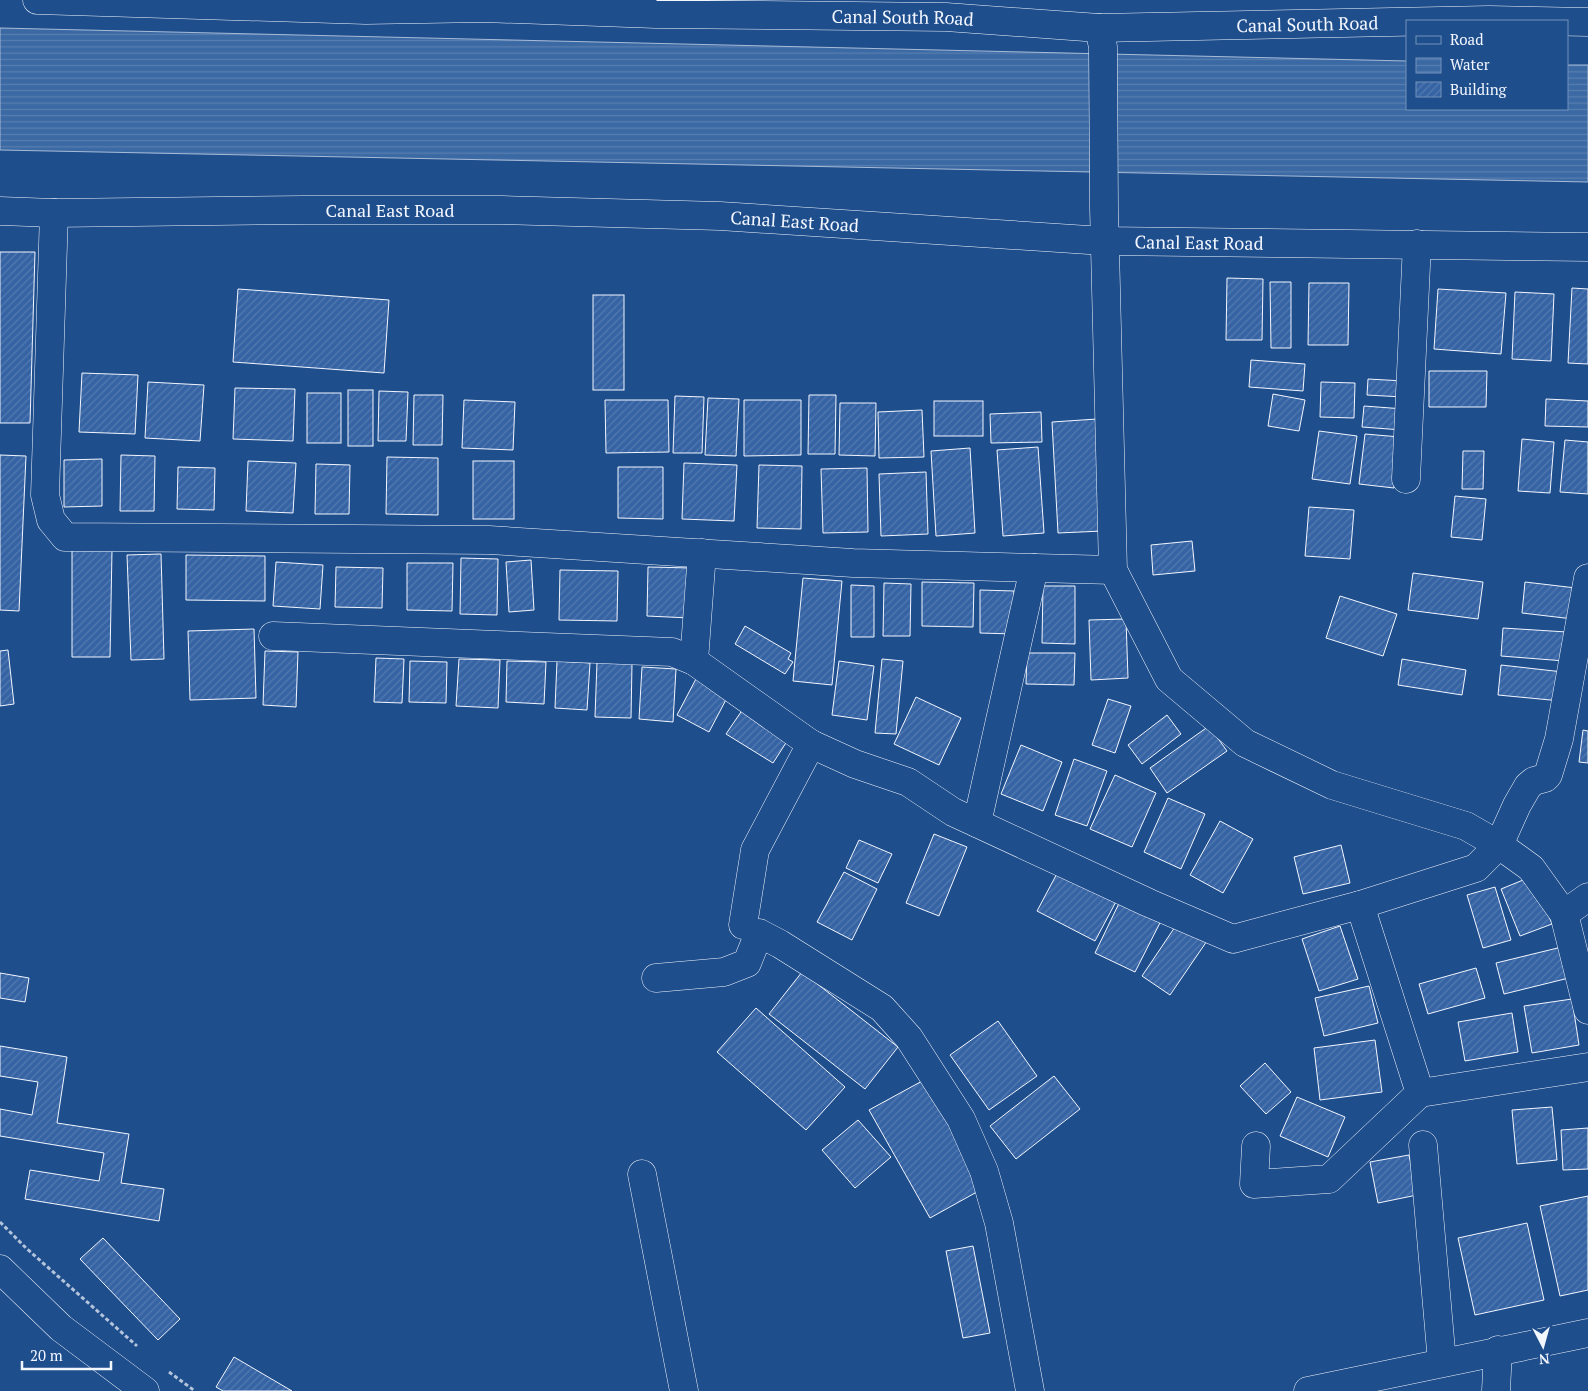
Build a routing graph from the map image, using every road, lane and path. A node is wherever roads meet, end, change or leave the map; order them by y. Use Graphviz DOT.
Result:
graph roads {
  1 [pos="37,0"];
  2 [pos="1535,0"];
  3 [pos="484,4"];
  4 [pos="776,7"];
  5 [pos="944,9"];
  6 [pos="1534,20"];
  7 [pos="1406,22"];
  8 [pos="1568,22"];
  9 [pos="1588,22"];
  10 [pos="1101,37"];
  11 [pos="0,211"];
  12 [pos="54,213"];
  13 [pos="1104,240"];
  14 [pos="1417,244"];
  15 [pos="1588,247"];
  16 [pos="1406,479"];
  17 [pos="702,553"];
  18 [pos="1034,568"];
  19 [pos="1113,570"];
  20 [pos="1588,578"];
  21 [pos="273,636"];
  22 [pos="694,661"];
  23 [pos="811,744"];
  24 [pos="977,824"];
  25 [pos="1499,845"];
  26 [pos="1588,897"];
  27 [pos="1360,904"];
  28 [pos="1564,914"];
  29 [pos="743,925"];
  30 [pos="656,978"];
  31 [pos="1588,1010"];
  32 [pos="1588,1067"];
  33 [pos="1420,1093"];
  34 [pos="1423,1145"];
  35 [pos="1256,1146"];
  36 [pos="642,1174"];
  37 [pos="0,1222"];
  38 [pos="0,1269"];
  39 [pos="1588,1333"];
  40 [pos="140,1348"];
  41 [pos="1498,1350"];
  42 [pos="1442,1362"];
  43 [pos="162,1367"];
  44 [pos="145,1391"];
  45 [pos="195,1391"];
  46 [pos="684,1391"];
  47 [pos="1030,1391"];
  48 [pos="1308,1391"];
  49 [pos="1496,1391"];
  1 -- 3 [label="street, Canal South Road"];
  2 -- 6 [label="street"];
  3 -- 4 [label="street, Canal South Road"];
  4 -- 5 [label="street, Canal South Road"];
  5 -- 10 [label="street, Canal South Road"];
  7 -- 10 [label="street, Canal South Road"];
  8 -- 9 [label="street, Canal South Road"];
  10 -- 13 [label="street"];
  11 -- 12 [label="street, Canal East Road"];
  12 -- 13 [label="street, Canal East Road"];
  12 -- 17 [label="street"];
  13 -- 14 [label="street, Canal East Road"];
  13 -- 19 [label="street"];
  14 -- 15 [label="street, Canal East Road"];
  14 -- 16 [label="street"];
  17 -- 18 [label="street"];
  17 -- 22 [label="street"];
  18 -- 19 [label="street"];
  18 -- 24 [label="street"];
  19 -- 25 [label="street"];
  20 -- 25 [label="street"];
  21 -- 22 [label="street"];
  22 -- 23 [label="street"];
  23 -- 24 [label="street"];
  23 -- 29 [label="street"];
  24 -- 27 [label="street"];
  25 -- 27 [label="street"];
  25 -- 28 [label="street"];
  26 -- 28 [label="street"];
  27 -- 33 [label="street"];
  28 -- 31 [label="street"];
  30 -- 47 [label="street"];
  32 -- 33 [label="street"];
  33 -- 35 [label="street"];
  34 -- 42 [label="street"];
  36 -- 46 [label="street"];
  37 -- 40 [label="path"];
  38 -- 44 [label="street"];
  39 -- 41 [label="street"];
  41 -- 42 [label="street"];
  41 -- 49 [label="street"];
  42 -- 48 [label="street"];
  43 -- 45 [label="path"];
}
